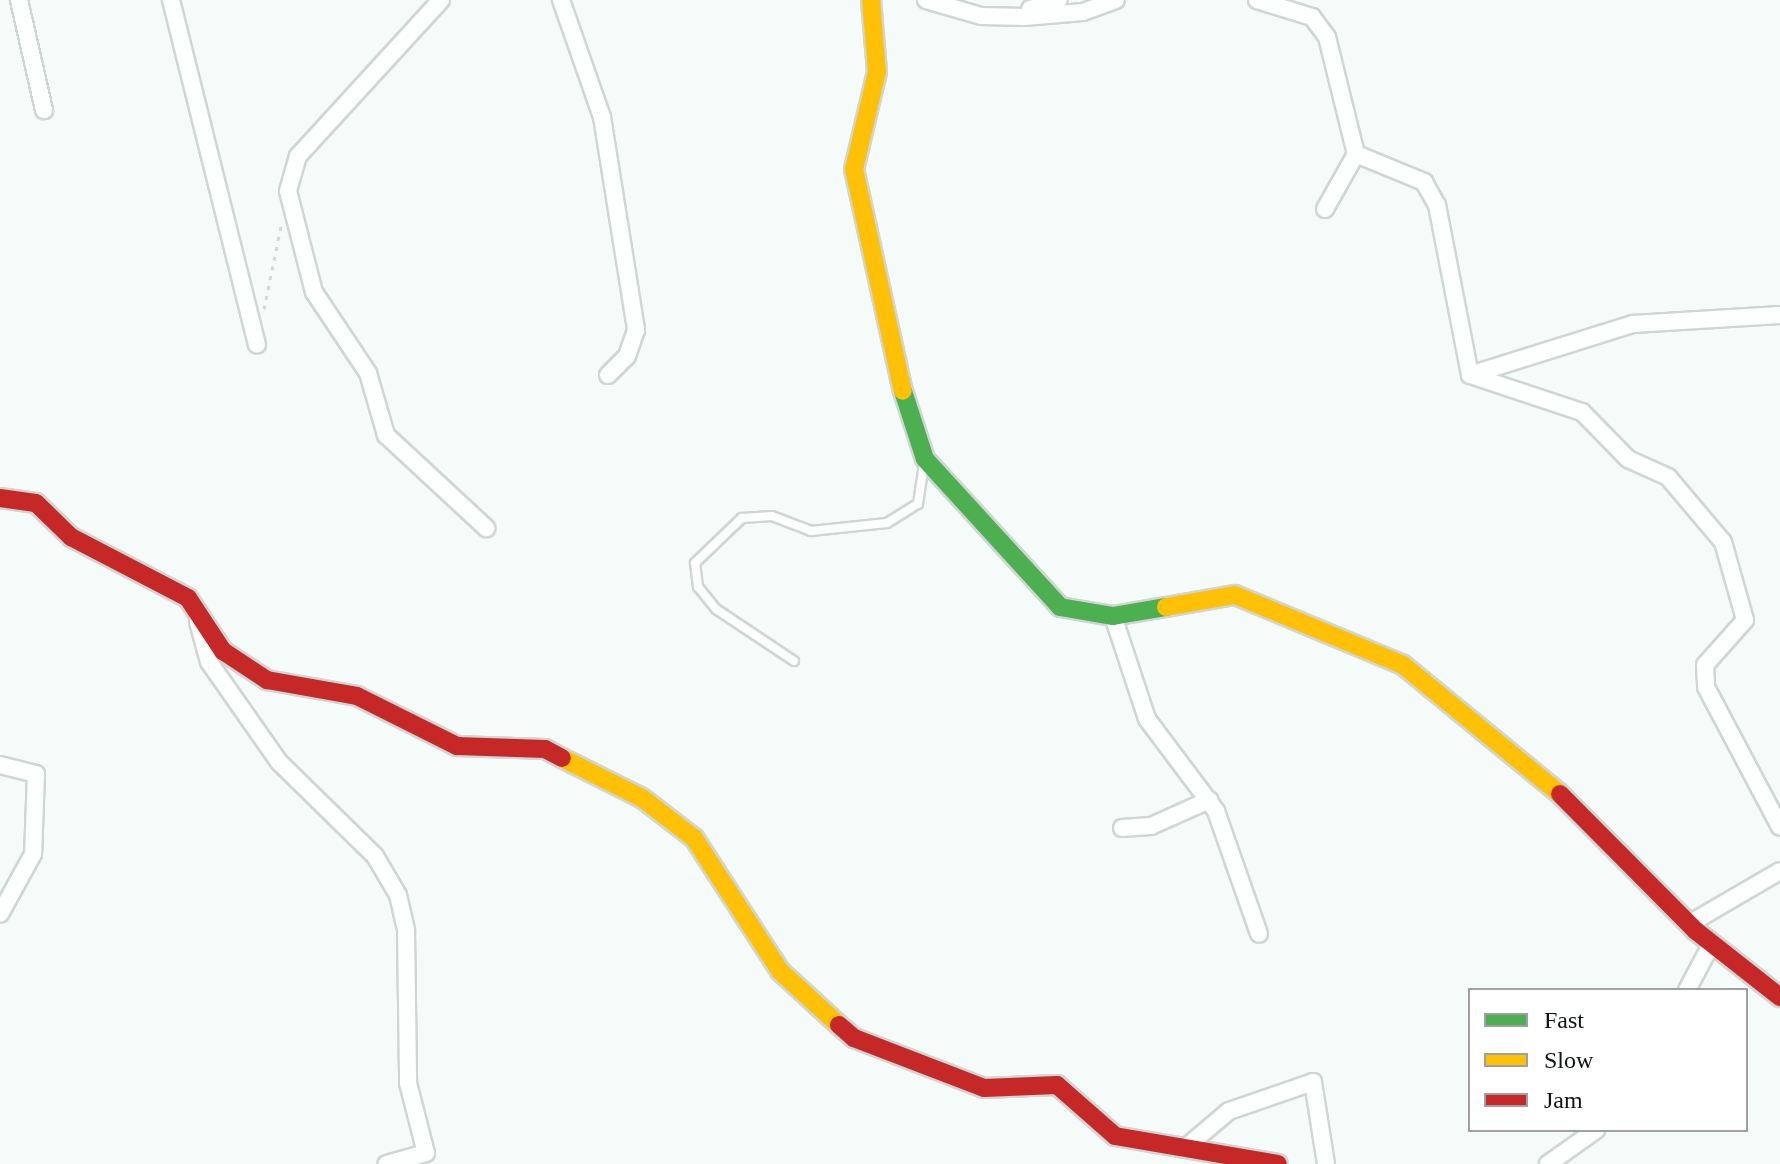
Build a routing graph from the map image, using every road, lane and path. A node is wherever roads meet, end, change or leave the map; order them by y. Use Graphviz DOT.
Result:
graph roads {
  1 [pos="19,0"];
  2 [pos="171,0"];
  3 [pos="441,0"];
  4 [pos="561,0"];
  5 [pos="871,0"];
  6 [pos="926,0"];
  7 [pos="1059,0"];
  8 [pos="1116,0"];
  9 [pos="1257,0"];
  10 [pos="1025,17"];
  11 [pos="44,110"];
  12 [pos="1356,154"];
  13 [pos="1325,209"];
  14 [pos="282,222"];
  15 [pos="263,314"];
  16 [pos="1780,315"];
  17 [pos="257,344"];
  18 [pos="608,375"];
  19 [pos="1470,375"];
  20 [pos="925,459"];
  21 [pos="0,498"];
  22 [pos="486,528"];
  23 [pos="188,598"];
  24 [pos="1113,616"];
  25 [pos="794,661"];
  26 [pos="0,765"];
  27 [pos="1209,800"];
  28 [pos="1780,827"];
  29 [pos="1122,828"];
  30 [pos="1780,871"];
  31 [pos="0,914"];
  32 [pos="1689,924"];
  33 [pos="1259,934"];
  34 [pos="1712,943"];
  35 [pos="1688,988"];
  36 [pos="1780,997"];
  37 [pos="1593,1132"];
  38 [pos="1184,1149"];
  39 [pos="386,1164"];
  40 [pos="1278,1164"];
  41 [pos="1326,1164"];
  42 [pos="1548,1164"];
  1 -- 11 [label="street"];
  2 -- 17 [label="street"];
  3 -- 22 [label="street"];
  4 -- 18 [label="street"];
  5 -- 20 [label="street"];
  6 -- 10 [label="street"];
  7 -- 10 [label="street"];
  8 -- 10 [label="street"];
  9 -- 12 [label="street"];
  12 -- 13 [label="street"];
  12 -- 19 [label="street"];
  14 -- 15 [label="path"];
  16 -- 19 [label="street"];
  19 -- 28 [label="street"];
  20 -- 24 [label="street"];
  20 -- 25 [label="lane"];
  21 -- 23 [label="street"];
  23 -- 38 [label="street"];
  23 -- 39 [label="street"];
  24 -- 27 [label="street"];
  24 -- 32 [label="street"];
  26 -- 31 [label="street"];
  27 -- 29 [label="street"];
  27 -- 33 [label="street"];
  30 -- 32 [label="street"];
  32 -- 34 [label="street"];
  34 -- 35 [label="street"];
  34 -- 36 [label="street"];
  37 -- 42 [label="street"];
  38 -- 40 [label="street"];
  38 -- 41 [label="street"];
}
